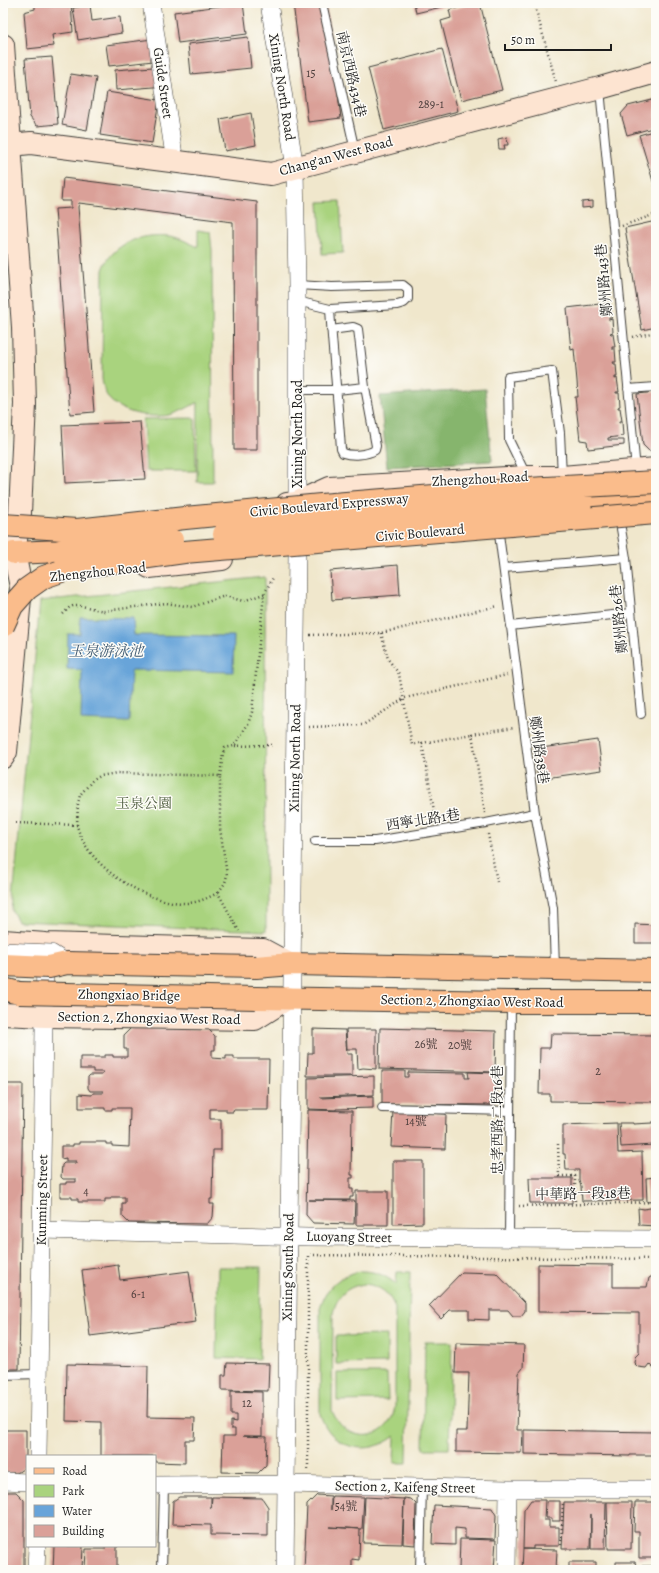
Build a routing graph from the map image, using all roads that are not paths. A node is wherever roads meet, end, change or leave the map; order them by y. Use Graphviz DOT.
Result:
graph roads {
  1 [pos="152,3"];
  2 [pos="269,3"];
  3 [pos="322,3"];
  4 [pos="3,45"];
  5 [pos="656,72"];
  6 [pos="600,88"];
  7 [pos="10,145"];
  8 [pos="355,151"];
  9 [pos="175,162"];
  10 [pos="295,168"];
  11 [pos="297,293"];
  12 [pos="330,309"];
  13 [pos="332,330"];
  14 [pos="365,387"];
  15 [pos="656,387"];
  16 [pos="628,389"];
  17 [pos="297,390"];
  18 [pos="337,390"];
  19 [pos="646,470"];
  20 [pos="526,476"];
  21 [pos="562,476"];
  22 [pos="454,480"];
  23 [pos="656,482"];
  24 [pos="656,491"];
  25 [pos="656,496"];
  26 [pos="618,499"];
  27 [pos="595,500"];
  28 [pos="656,501"];
  29 [pos="296,503"];
  30 [pos="656,514"];
  31 [pos="656,519"];
  32 [pos="620,523"];
  33 [pos="3,525"];
  34 [pos="499,534"];
  35 [pos="467,538"];
  36 [pos="9,551"];
  37 [pos="297,553"];
  38 [pos="626,558"];
  39 [pos="504,568"];
  40 [pos="3,572"];
  41 [pos="631,613"];
  42 [pos="3,626"];
  43 [pos="510,626"];
  44 [pos="641,714"];
  45 [pos="3,757"];
  46 [pos="535,813"];
  47 [pos="315,842"];
  48 [pos="6,938"];
  49 [pos="46,944"];
  50 [pos="3,951"];
  51 [pos="67,963"];
  52 [pos="291,964"];
  53 [pos="3,965"];
  54 [pos="555,968"];
  55 [pos="656,971"];
  56 [pos="8,993"];
  57 [pos="256,998"];
  58 [pos="290,998"];
  59 [pos="511,1002"];
  60 [pos="656,1002"];
  61 [pos="3,1014"];
  62 [pos="45,1016"];
  63 [pos="382,1108"];
  64 [pos="510,1111"];
  65 [pos="42,1230"];
  66 [pos="221,1235"];
  67 [pos="64,1236"];
  68 [pos="290,1236"];
  69 [pos="509,1238"];
  70 [pos="656,1239"];
  71 [pos="39,1374"];
  72 [pos="3,1375"];
  73 [pos="38,1455"];
  74 [pos="3,1482"];
  75 [pos="26,1482"];
  76 [pos="286,1484"];
  77 [pos="160,1485"];
  78 [pos="422,1487"];
  79 [pos="508,1489"];
  80 [pos="656,1489"];
  81 [pos="37,1547"];
  82 [pos="36,1570"];
  83 [pos="162,1570"];
  84 [pos="285,1570"];
  85 [pos="420,1570"];
  86 [pos="507,1570"];
  1 -- 9 [label="street, Guide Street"];
  2 -- 10 [label="street, Xining North Road"];
  3 -- 8 [label="lane, 南京西路434巷"];
  4 -- 7 [label="street"];
  5 -- 6 [label="street, Chang’an West Road"];
  6 -- 8 [label="street, Chang’an West Road"];
  6 -- 16 [label="lane, 鄭州路143巷"];
  7 -- 9 [label="street, Chang’an West Road"];
  7 -- 36 [label="street"];
  8 -- 10 [label="street, Chang’an West Road"];
  9 -- 10 [label="street, Chang’an West Road"];
  10 -- 11 [label="street, Xining North Road"];
  11 -- 12 [label="lane"];
  11 -- 12 [label="lane"];
  11 -- 17 [label="street, Xining North Road"];
  12 -- 13 [label="lane"];
  13 -- 14 [label="lane"];
  13 -- 18 [label="lane"];
  14 -- 18 [label="lane"];
  14 -- 18 [label="lane"];
  15 -- 16 [label="lane"];
  16 -- 19 [label="lane, 鄭州路143巷"];
  17 -- 18 [label="lane"];
  17 -- 29 [label="street, Xining North Road"];
  19 -- 21 [label="street, Zhengzhou Road"];
  20 -- 21 [label="street, Zhengzhou Road"];
  20 -- 21 [label="lane"];
  20 -- 22 [label="street, Zhengzhou Road"];
  22 -- 29 [label="street, Zhengzhou Road"];
  22 -- 35 [label="street"];
  23 -- 33 [label="main road, Civic Boulevard Expressway, bridge"];
  24 -- 27 [label="main road"];
  25 -- 26 [label="lane"];
  27 -- 28 [label="main road"];
  27 -- 36 [label="main road, bridge"];
  29 -- 36 [label="street, Zhengzhou Road"];
  29 -- 37 [label="street, Xining North Road"];
  30 -- 42 [label="main road, bridge"];
  31 -- 32 [label="street, Zhengzhou Road"];
  32 -- 34 [label="street, Zhengzhou Road"];
  32 -- 38 [label="lane, 鄭州路26巷"];
  34 -- 35 [label="street, Zhengzhou Road"];
  34 -- 39 [label="lane, 鄭州路38巷"];
  35 -- 37 [label="street, Zhengzhou Road"];
  36 -- 37 [label="street, Zhengzhou Road"];
  36 -- 40 [label="street"];
  36 -- 45 [label="street"];
  37 -- 52 [label="street, Xining North Road"];
  38 -- 39 [label="lane"];
  38 -- 41 [label="lane, 鄭州路26巷"];
  39 -- 43 [label="lane, 鄭州路38巷"];
  41 -- 43 [label="lane"];
  41 -- 44 [label="lane, 鄭州路26巷"];
  43 -- 46 [label="lane, 鄭州路38巷"];
  46 -- 47 [label="lane, 西寧北路1巷"];
  46 -- 54 [label="lane, 鄭州路38巷"];
  48 -- 49 [label="street"];
  49 -- 52 [label="street"];
  49 -- 62 [label="street, Kunming Street"];
  50 -- 51 [label="street, bridge"];
  51 -- 52 [label="main road, bridge"];
  51 -- 53 [label="main road, bridge"];
  52 -- 54 [label="main road"];
  52 -- 58 [label="street, Xining South Road"];
  54 -- 55 [label="main road"];
  56 -- 57 [label="main road, Zhongxiao Bridge, bridge"];
  57 -- 58 [label="main road, Section 2, Zhongxiao West Road"];
  58 -- 59 [label="main road, Section 2, Zhongxiao West Road"];
  58 -- 62 [label="street, Section 2, Zhongxiao West Road"];
  58 -- 68 [label="street, Xining South Road"];
  59 -- 60 [label="main road, Section 2, Zhongxiao West Road"];
  59 -- 64 [label="lane, 忠孝西路二段16巷"];
  61 -- 62 [label="street, Section 2, Zhongxiao West Road"];
  62 -- 65 [label="street, Kunming Street"];
  63 -- 64 [label="lane"];
  64 -- 69 [label="lane, 忠孝西路二段16巷"];
  65 -- 66 [label="street, Luoyang Street"];
  65 -- 71 [label="street, Kunming Street"];
  66 -- 67 [label="lane"];
  66 -- 68 [label="street, Luoyang Street"];
  68 -- 69 [label="street, Luoyang Street"];
  68 -- 76 [label="street, Xining South Road"];
  69 -- 70 [label="street, Luoyang Street"];
  71 -- 72 [label="lane"];
  71 -- 73 [label="street, Kunming Street"];
  74 -- 75 [label="street"];
  76 -- 77 [label="street, Section 2, Kaifeng Street"];
  76 -- 78 [label="street, Section 2, Kaifeng Street"];
  76 -- 84 [label="street, Xining South Road"];
  77 -- 83 [label="lane"];
  78 -- 79 [label="street, Section 2, Kaifeng Street"];
  78 -- 85 [label="lane"];
  79 -- 80 [label="street, Section 2, Kaifeng Street"];
  79 -- 86 [label="street"];
  81 -- 82 [label="street"];
}
